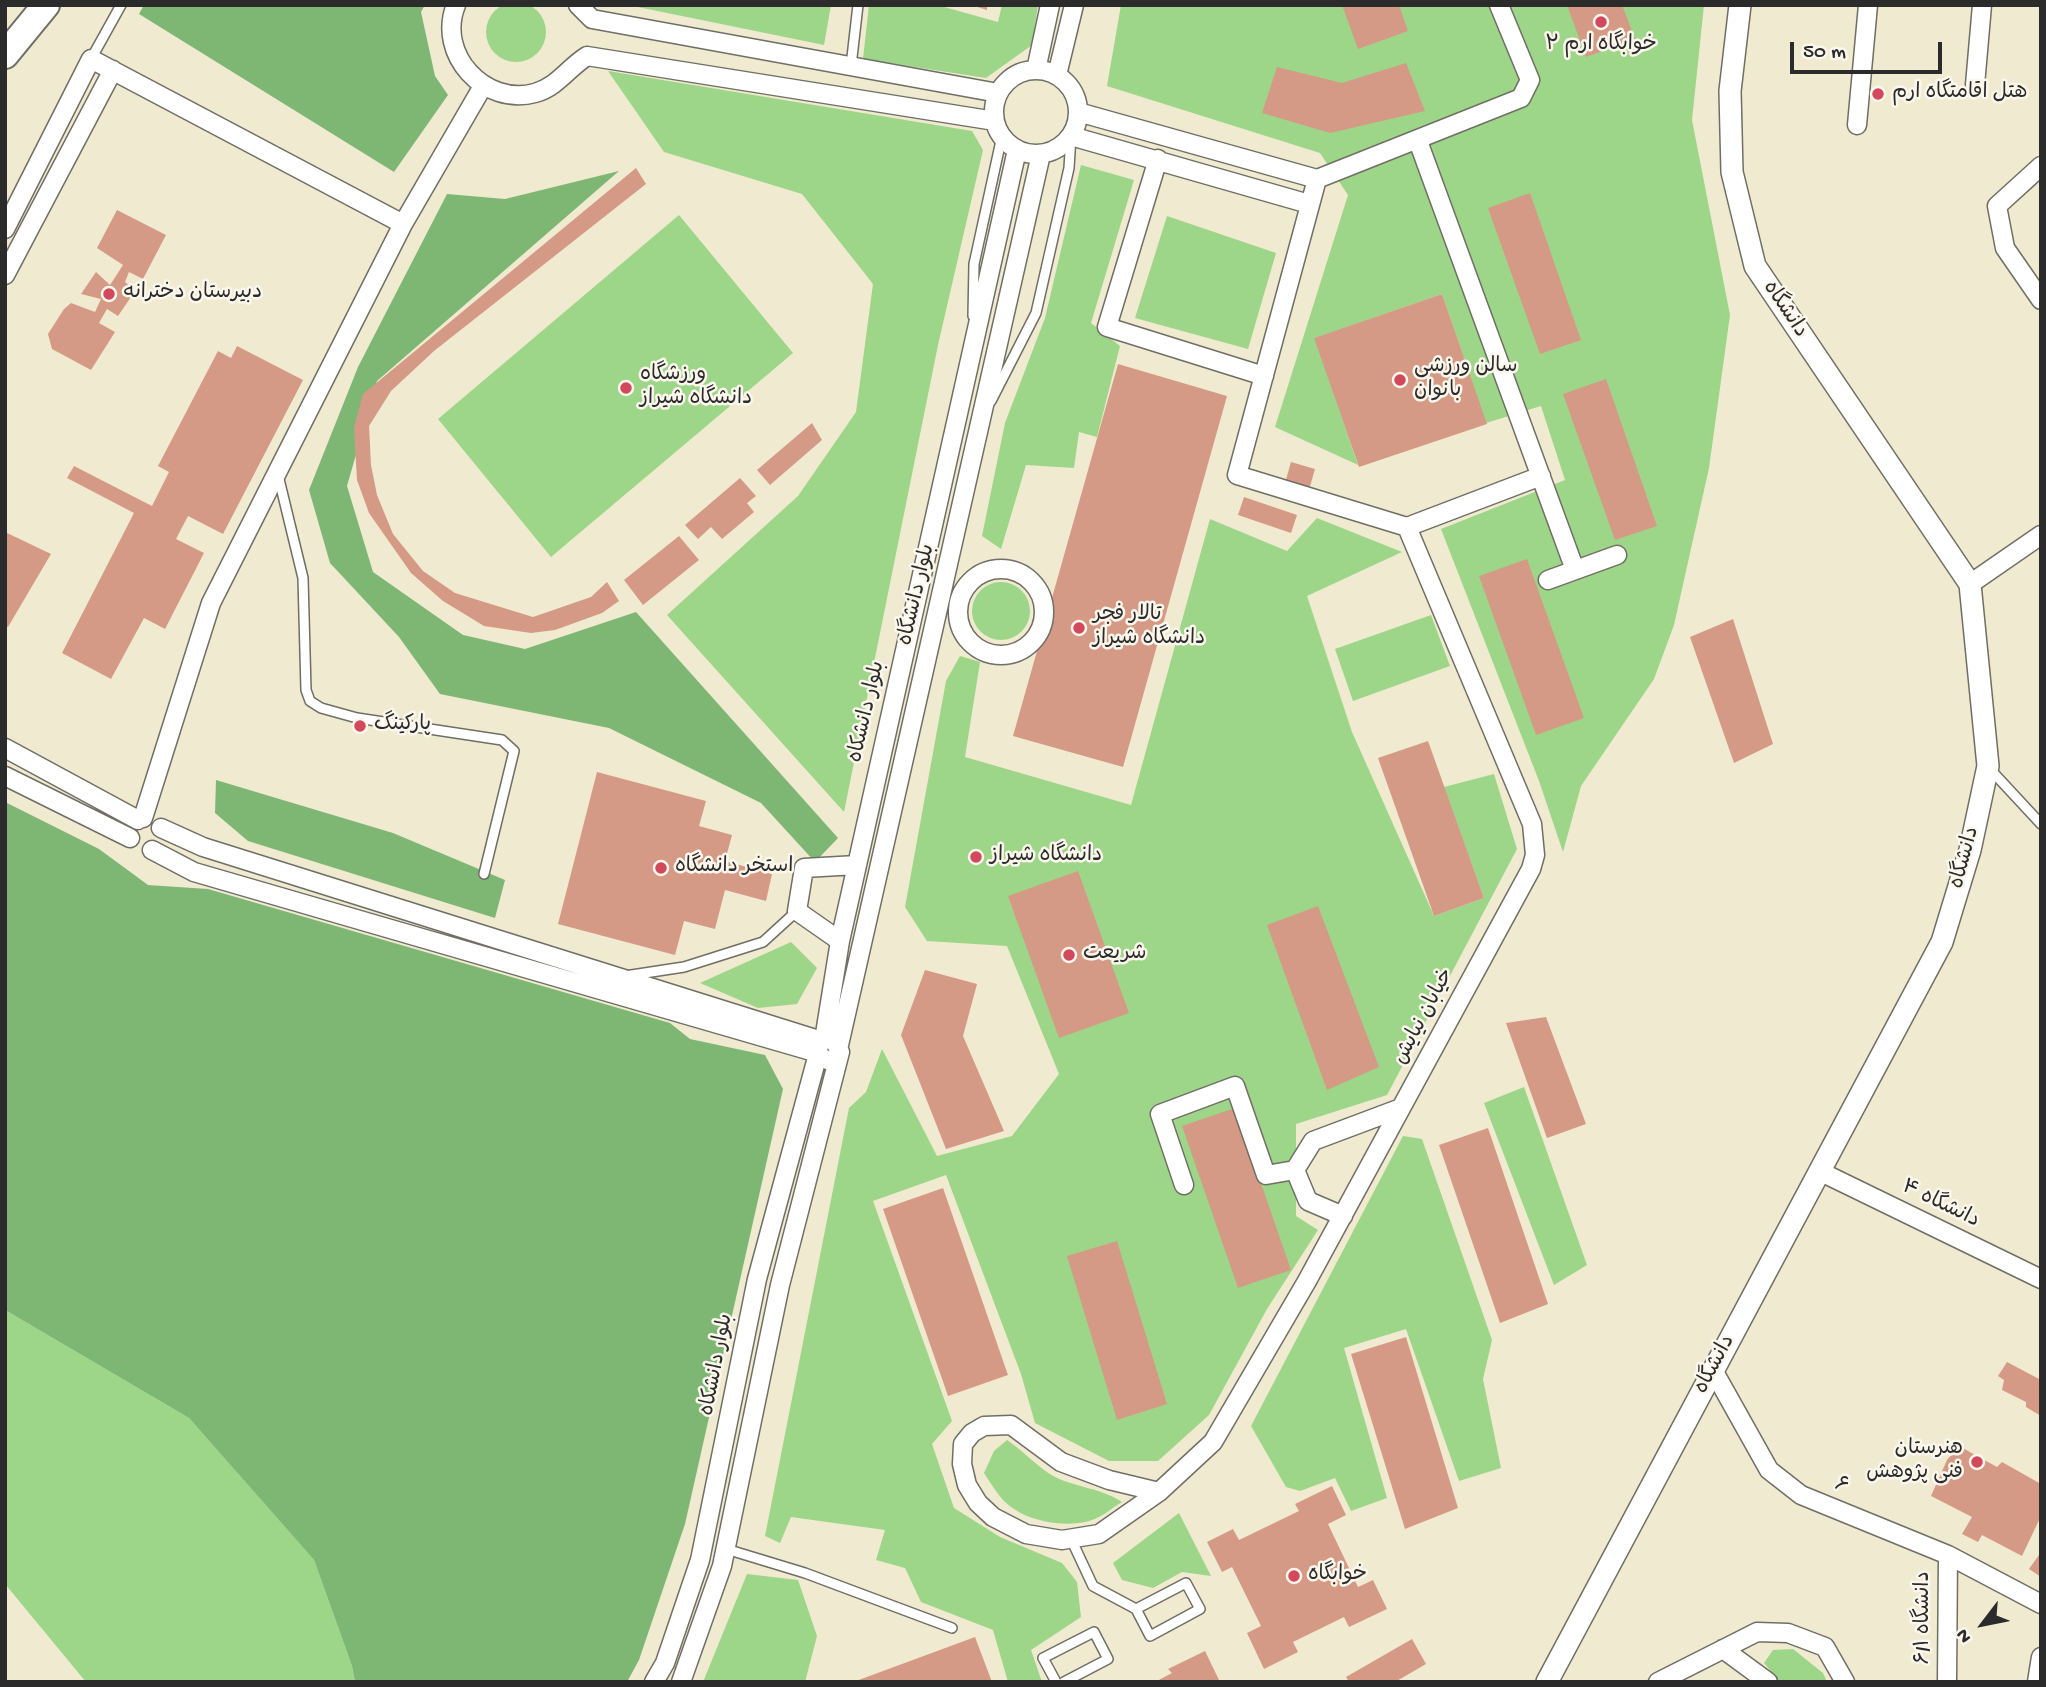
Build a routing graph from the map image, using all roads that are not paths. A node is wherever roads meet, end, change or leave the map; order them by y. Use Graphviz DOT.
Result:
graph roads {
  1 [pos="47,5"];
  2 [pos="121,5"];
  3 [pos="456,5"];
  4 [pos="579,5"];
  5 [pos="858,5"];
  6 [pos="1050,5"];
  7 [pos="1074,5"];
  8 [pos="1499,5"];
  9 [pos="1740,5"];
  10 [pos="1868,5"];
  11 [pos="1982,5"];
  12 [pos="5,55"];
  13 [pos="91,59"];
  14 [pos="851,66"];
  15 [pos="113,70"];
  16 [pos="1036,70"];
  17 [pos="1057,75"];
  18 [pos="1975,85"];
  19 [pos="484,86"];
  20 [pos="998,93"];
  21 [pos="1079,112"];
  22 [pos="1857,125"];
  23 [pos="998,128"];
  24 [pos="1071,136"];
  25 [pos="1418,141"];
  26 [pos="1017,150"];
  27 [pos="1041,154"];
  28 [pos="1158,159"];
  29 [pos="2041,166"];
  30 [pos="1317,179"];
  31 [pos="1309,204"];
  32 [pos="403,224"];
  33 [pos="5,229"];
  34 [pos="5,275"];
  35 [pos="2041,300"];
  36 [pos="973,347"];
  37 [pos="1264,376"];
  38 [pos="982,418"];
  39 [pos="277,470"];
  40 [pos="1541,476"];
  41 [pos="1407,527"];
  42 [pos="2041,535"];
  43 [pos="1617,555"];
  44 [pos="1575,570"];
  45 [pos="1013,571"];
  46 [pos="1548,580"];
  47 [pos="1970,584"];
  48 [pos="5,748"];
  49 [pos="1988,766"];
  50 [pos="5,776"];
  51 [pos="141,819"];
  52 [pos="2041,824"];
  53 [pos="161,828"];
  54 [pos="130,838"];
  55 [pos="152,850"];
  56 [pos="857,864"];
  57 [pos="484,874"];
  58 [pos="797,911"];
  59 [pos="840,941"];
  60 [pos="617,977"];
  61 [pos="742,1024"];
  62 [pos="826,1049"];
  63 [pos="1401,1108"];
  64 [pos="1296,1170"];
  65 [pos="1819,1171"];
  66 [pos="1184,1185"];
  67 [pos="1343,1216"];
  68 [pos="2041,1279"];
  69 [pos="1713,1370"];
  70 [pos="1159,1492"];
  71 [pos="1071,1539"];
  72 [pos="726,1549"];
  73 [pos="1948,1555"];
  74 [pos="2041,1604"];
  75 [pos="1136,1609"];
  76 [pos="951,1628"];
  77 [pos="1723,1648"];
  78 [pos="2041,1657"];
  79 [pos="654,1682"];
  80 [pos="681,1682"];
  81 [pos="1056,1682"];
  82 [pos="1064,1682"];
  83 [pos="1547,1682"];
  84 [pos="1658,1682"];
  85 [pos="1769,1682"];
  86 [pos="1845,1682"];
  87 [pos="1947,1682"];
  88 [pos="2037,1682"];
  1 -- 12 [label="main road"];
  2 -- 13 [label="lane"];
  3 -- 19 [label="street"];
  4 -- 14 [label="street"];
  5 -- 14 [label="lane"];
  6 -- 16 [label="street"];
  7 -- 17 [label="street"];
  8 -- 25 [label="street"];
  9 -- 47 [label="street, دانشگاه"];
  10 -- 22 [label="street"];
  11 -- 18 [label="street"];
  13 -- 15 [label="street"];
  13 -- 33 [label="street"];
  14 -- 20 [label="street"];
  15 -- 32 [label="street"];
  15 -- 34 [label="street"];
  16 -- 17 [label="street"];
  16 -- 20 [label="street"];
  17 -- 21 [label="street"];
  19 -- 23 [label="street"];
  19 -- 32 [label="street"];
  20 -- 23 [label="street"];
  21 -- 24 [label="street"];
  21 -- 30 [label="street"];
  23 -- 26 [label="street"];
  23 -- 36 [label="lane"];
  24 -- 27 [label="street"];
  24 -- 28 [label="street"];
  24 -- 38 [label="lane"];
  25 -- 30 [label="street"];
  25 -- 40 [label="street"];
  26 -- 27 [label="street"];
  26 -- 36 [label="street, بلوار دانشکاه"];
  27 -- 38 [label="street, بلوار دانشگاه"];
  28 -- 31 [label="street"];
  28 -- 37 [label="street"];
  29 -- 35 [label="street"];
  30 -- 31 [label="street"];
  31 -- 37 [label="street"];
  32 -- 39 [label="street"];
  36 -- 56 [label="street, بلوار دانشکاه"];
  37 -- 41 [label="street"];
  38 -- 62 [label="street, بلوار دانشگاه"];
  39 -- 51 [label="street"];
  39 -- 57 [label="lane"];
  40 -- 41 [label="street"];
  40 -- 44 [label="street"];
  41 -- 63 [label="street, خیابان نیایش"];
  42 -- 47 [label="street"];
  43 -- 44 [label="street"];
  44 -- 46 [label="street"];
  45 -- 45 [label="street"];
  47 -- 49 [label="street, دانشگاه"];
  48 -- 51 [label="street"];
  49 -- 52 [label="lane"];
  49 -- 65 [label="street, دانشگاه"];
  50 -- 54 [label="street"];
  51 -- 53 [label="street"];
  51 -- 54 [label="street"];
  53 -- 55 [label="street"];
  53 -- 60 [label="street"];
  54 -- 55 [label="street"];
  55 -- 61 [label="street"];
  56 -- 58 [label="street"];
  56 -- 59 [label="street, بلوار دانشکاه"];
  58 -- 59 [label="street"];
  58 -- 60 [label="lane"];
  59 -- 62 [label="street, بلوار دانشکاه"];
  60 -- 61 [label="street"];
  61 -- 62 [label="street"];
  62 -- 72 [label="street, بلوار دانشکاه"];
  62 -- 79 [label="street, بلوار دانشکاه"];
  63 -- 64 [label="street"];
  63 -- 67 [label="street, خیابان نیایش"];
  64 -- 66 [label="street"];
  64 -- 67 [label="street"];
  65 -- 68 [label="street, ۴ دانشگاه"];
  65 -- 69 [label="street, دانشگاه"];
  67 -- 70 [label="street, خیابان نیایش"];
  69 -- 73 [label="street, ۶"];
  69 -- 83 [label="street, دانشگاه"];
  70 -- 71 [label="street, خیابان نیایش"];
  70 -- 71 [label="street"];
  71 -- 75 [label="lane"];
  72 -- 76 [label="lane"];
  72 -- 80 [label="street, بلوار دانشکاه"];
  73 -- 74 [label="street, ۶"];
  73 -- 87 [label="street, ۶/۱ دانشگاه"];
  75 -- 75 [label="lane"];
  77 -- 84 [label="street"];
  77 -- 85 [label="street"];
  77 -- 86 [label="street"];
  78 -- 88 [label="street"];
  81 -- 82 [label="lane"];
}
